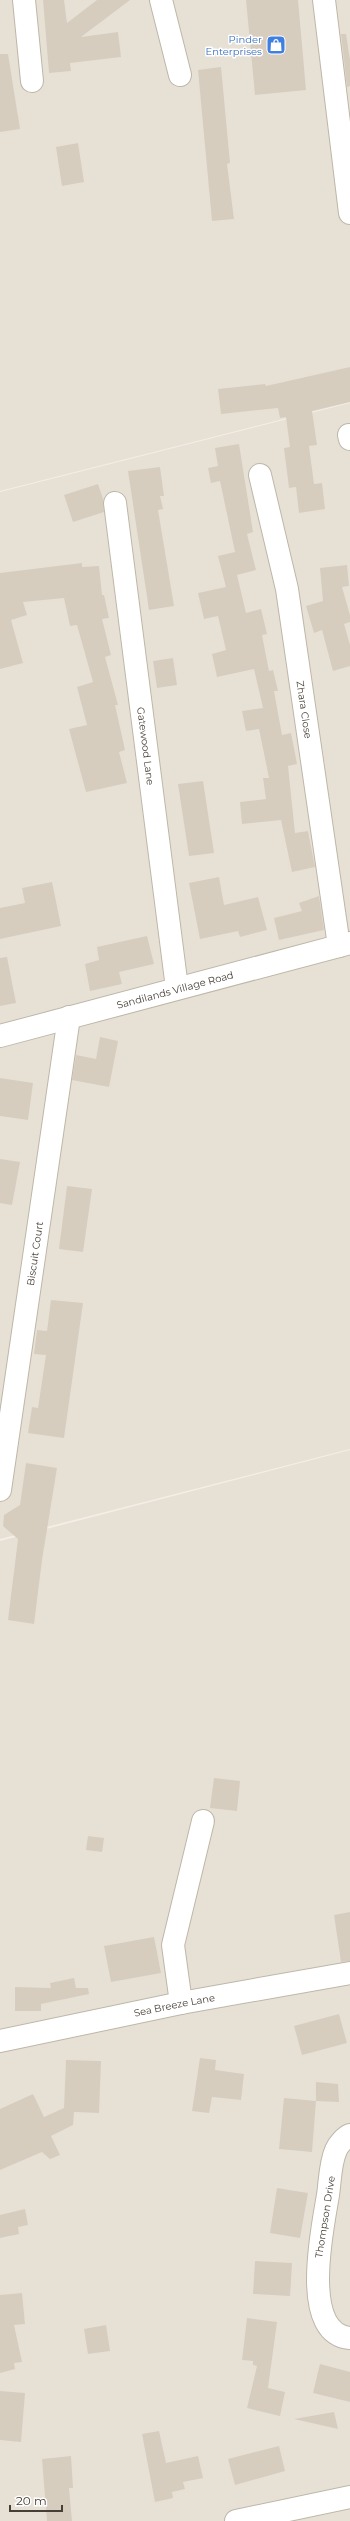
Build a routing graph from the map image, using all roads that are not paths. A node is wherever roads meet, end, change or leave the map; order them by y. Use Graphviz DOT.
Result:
graph roads {
  1 [pos="24,0"];
  2 [pos="161,0"];
  3 [pos="324,0"];
  4 [pos="180,75"];
  5 [pos="32,81"];
  6 [pos="350,213"];
  7 [pos="260,475"];
  8 [pos="115,503"];
  9 [pos="345,944"];
  10 [pos="177,988"];
  11 [pos="69,1017"];
  12 [pos="0,1036"];
  13 [pos="0,1490"];
  14 [pos="203,1821"];
  15 [pos="350,1973"];
  16 [pos="180,2003"];
  17 [pos="0,2040"];
  18 [pos="350,2135"];
  19 [pos="350,2338"];
  20 [pos="350,2497"];
  21 [pos="236,2521"];
  1 -- 5 [label="street"];
  2 -- 4 [label="street"];
  3 -- 6 [label="street"];
  7 -- 9 [label="street, Zhara Close"];
  8 -- 10 [label="street, Gatewood Lane"];
  9 -- 10 [label="street, Sandilands Village Road"];
  10 -- 11 [label="street, Sandilands Village Road"];
  11 -- 12 [label="street, Sandilands Village Road"];
  11 -- 13 [label="street, Biscuit Court"];
  14 -- 16 [label="street"];
  15 -- 16 [label="street, Sea Breeze Lane"];
  16 -- 17 [label="street, Sea Breeze Lane"];
  18 -- 19 [label="street, Thompson Drive"];
  20 -- 21 [label="street"];
}
